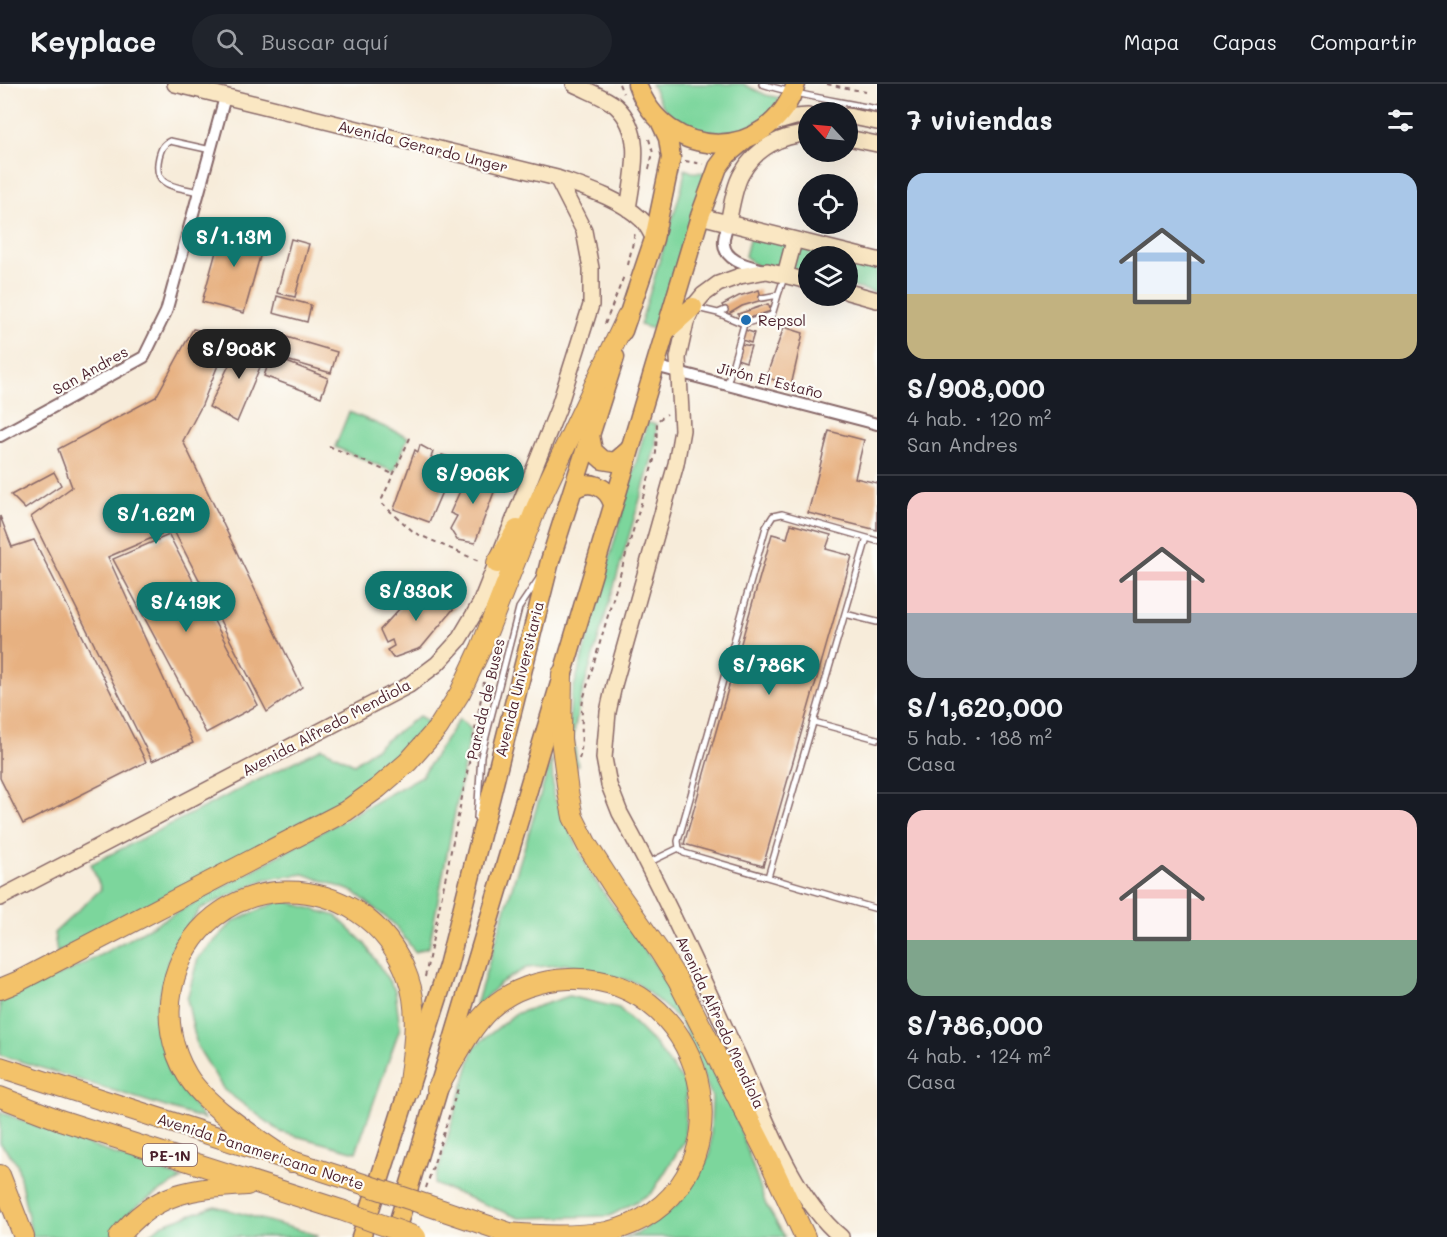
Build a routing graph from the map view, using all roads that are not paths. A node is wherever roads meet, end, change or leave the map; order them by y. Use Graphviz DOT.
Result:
graph roads {
  1 [pos="175,84"];
  2 [pos="574,84"];
  3 [pos="762,84"];
  4 [pos="638,89"];
  5 [pos="794,89"];
  6 [pos="225,97"];
  7 [pos="877,109"];
  8 [pos="798,117"];
  9 [pos="858,118"];
  10 [pos="877,122"];
  11 [pos="661,123"];
  12 [pos="771,124"];
  13 [pos="798,136"];
  14 [pos="747,138"];
  15 [pos="858,140"];
  16 [pos="877,144"];
  17 [pos="211,150"];
  18 [pos="557,178"];
  19 [pos="200,192"];
  20 [pos="628,209"];
  21 [pos="700,216"];
  22 [pos="728,224"];
  23 [pos="654,239"];
  24 [pos="794,241"];
  25 [pos="877,260"];
  26 [pos="767,271"];
  27 [pos="785,275"];
  28 [pos="798,278"];
  29 [pos="778,295"];
  30 [pos="858,295"];
  31 [pos="762,298"];
  32 [pos="877,300"];
  33 [pos="693,307"];
  34 [pos="725,310"];
  35 [pos="718,313"];
  36 [pos="627,316"];
  37 [pos="744,324"];
  38 [pos="665,332"];
  39 [pos="655,366"];
  40 [pos="680,373"];
  41 [pos="727,385"];
  42 [pos="877,424"];
  43 [pos="590,435"];
  44 [pos="0,436"];
  45 [pos="629,450"];
  46 [pos="551,477"];
  47 [pos="573,490"];
  48 [pos="613,504"];
  49 [pos="867,538"];
  50 [pos="877,541"];
  51 [pos="496,566"];
  52 [pos="845,614"];
  53 [pos="877,622"];
  54 [pos="562,674"];
  55 [pos="814,722"];
  56 [pos="877,739"];
  57 [pos="679,848"];
  58 [pos="646,864"];
  59 [pos="768,877"];
  60 [pos="0,898"];
  61 [pos="877,909"];
  62 [pos="0,989"];
  63 [pos="0,1067"];
  64 [pos="437,1089"];
  65 [pos="408,1090"];
  66 [pos="0,1098"];
  67 [pos="291,1162"];
  68 [pos="0,1175"];
  69 [pos="260,1184"];
  70 [pos="514,1235"];
  71 [pos="24,1237"];
  72 [pos="119,1237"];
  73 [pos="361,1237"];
  74 [pos="394,1237"];
  75 [pos="416,1237"];
  76 [pos="805,1237"];
  77 [pos="841,1237"];
  1 -- 6 [label="street, Avenida Gerardo Unger"];
  2 -- 20 [label="street"];
  3 -- 5 [label="lane"];
  4 -- 11 [label="main road"];
  5 -- 7 [label="lane"];
  5 -- 12 [label="main road"];
  6 -- 17 [label="street, San Andres"];
  6 -- 18 [label="street, Avenida Gerardo Unger"];
  8 -- 12 [label="street"];
  9 -- 10 [label="street"];
  11 -- 14 [label="main road"];
  11 -- 23 [label="main road, Avenida Universitaria"];
  12 -- 14 [label="main road"];
  13 -- 22 [label="street"];
  14 -- 21 [label="main road"];
  15 -- 16 [label="street"];
  17 -- 19 [label="street, San Andres"];
  17 -- 19 [label="lane"];
  18 -- 20 [label="street, Avenida Gerardo Unger"];
  18 -- 51 [label="street, Avenida Alfredo Mendiola"];
  19 -- 44 [label="street, San Andres"];
  20 -- 23 [label="street, Avenida Gerardo Unger"];
  21 -- 22 [label="street"];
  21 -- 38 [label="main road"];
  22 -- 24 [label="street"];
  22 -- 26 [label="street"];
  23 -- 36 [label="main road, Avenida Universitaria"];
  24 -- 25 [label="street"];
  24 -- 27 [label="street"];
  26 -- 27 [label="street"];
  26 -- 33 [label="street"];
  27 -- 28 [label="street"];
  27 -- 29 [label="lane"];
  29 -- 31 [label="lane"];
  29 -- 37 [label="lane"];
  30 -- 32 [label="street"];
  33 -- 35 [label="lane"];
  33 -- 38 [label="main road"];
  33 -- 40 [label="street, Avenida Alfredo Mendiola"];
  34 -- 35 [label="lane"];
  35 -- 37 [label="lane"];
  36 -- 43 [label="main road, Avenida Universitaria"];
  36 -- 46 [label="highway"];
  37 -- 41 [label="lane"];
  38 -- 39 [label="main road"];
  39 -- 40 [label="street, Jirón El Estaño"];
  39 -- 45 [label="main road"];
  40 -- 41 [label="street, Jirón El Estaño"];
  40 -- 58 [label="street, Avenida Alfredo Mendiola"];
  41 -- 42 [label="street, Jirón El Estaño"];
  43 -- 45 [label="main road"];
  43 -- 47 [label="main road, Avenida Universitaria"];
  45 -- 48 [label="main road"];
  46 -- 51 [label="highway"];
  46 -- 62 [label="highway"];
  47 -- 48 [label="main road"];
  47 -- 65 [label="main road, Avenida Universitaria"];
  48 -- 54 [label="main road"];
  49 -- 50 [label="lane"];
  49 -- 52 [label="lane"];
  49 -- 57 [label="lane"];
  51 -- 60 [label="street, Avenida Alfredo Mendiola"];
  52 -- 53 [label="lane"];
  52 -- 55 [label="lane"];
  54 -- 64 [label="main road"];
  54 -- 76 [label="highway"];
  55 -- 56 [label="lane"];
  55 -- 59 [label="lane"];
  57 -- 58 [label="lane"];
  57 -- 59 [label="lane"];
  58 -- 77 [label="street, Avenida Alfredo Mendiola"];
  59 -- 61 [label="lane"];
  63 -- 67 [label="highway, Avenida Panamericana Norte / PE-1N"];
  64 -- 70 [label="highway, Avenida Panamericana Norte"];
  64 -- 74 [label="main road"];
  65 -- 67 [label="highway"];
  65 -- 73 [label="main road, Avenida Universitaria"];
  66 -- 69 [label="highway, PE-1N"];
  67 -- 70 [label="highway, Avenida Panamericana Norte / PE-1N, bridge"];
  68 -- 71 [label="highway"];
  69 -- 72 [label="highway"];
  69 -- 75 [label="highway, PE-1N, bridge"];
}
